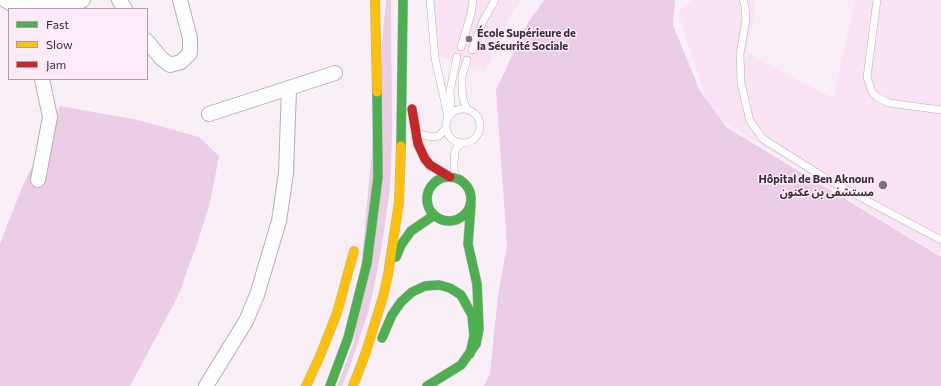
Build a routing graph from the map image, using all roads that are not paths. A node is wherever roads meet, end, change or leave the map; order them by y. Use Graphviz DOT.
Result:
graph roads {
  1 [pos="84,0"];
  2 [pos="180,0"];
  3 [pos="375,0"];
  4 [pos="403,0"];
  5 [pos="430,0"];
  6 [pos="473,0"];
  7 [pos="495,0"];
  8 [pos="742,0"];
  9 [pos="877,0"];
  10 [pos="11,5"];
  11 [pos="404,18"];
  12 [pos="148,42"];
  13 [pos="461,46"];
  14 [pos="472,50"];
  15 [pos="458,57"];
  16 [pos="467,60"];
  17 [pos="335,73"];
  18 [pos="42,80"];
  19 [pos="376,82"];
  20 [pos="289,89"];
  21 [pos="467,109"];
  22 [pos="941,110"];
  23 [pos="209,114"];
  24 [pos="450,115"];
  25 [pos="446,128"];
  26 [pos="416,133"];
  27 [pos="463,143"];
  28 [pos="369,153"];
  29 [pos="454,178"];
  30 [pos="38,180"];
  31 [pos="471,204"];
  32 [pos="434,216"];
  33 [pos="442,221"];
  34 [pos="450,229"];
  35 [pos="941,240"];
  36 [pos="356,241"];
  37 [pos="459,242"];
  38 [pos="388,275"];
  39 [pos="476,295"];
  40 [pos="470,354"];
  41 [pos="206,386"];
  42 [pos="306,386"];
  43 [pos="330,386"];
  44 [pos="353,386"];
  45 [pos="358,386"];
  46 [pos="427,386"];
  1 -- 10 [label="street"];
  2 -- 12 [label="street"];
  3 -- 19 [label="highway"];
  4 -- 11 [label="highway"];
  5 -- 24 [label="lane"];
  6 -- 13 [label="lane"];
  7 -- 14 [label="lane"];
  8 -- 35 [label="lane"];
  9 -- 22 [label="lane"];
  11 -- 26 [label="highway"];
  11 -- 38 [label="highway"];
  15 -- 24 [label="lane"];
  16 -- 21 [label="lane"];
  17 -- 20 [label="street"];
  18 -- 30 [label="street"];
  19 -- 28 [label="highway"];
  19 -- 43 [label="highway"];
  20 -- 23 [label="street"];
  20 -- 41 [label="street"];
  21 -- 24 [label="lane"];
  21 -- 27 [label="lane"];
  24 -- 25 [label="lane"];
  25 -- 26 [label="lane"];
  25 -- 27 [label="lane"];
  26 -- 29 [label="highway"];
  27 -- 29 [label="lane"];
  29 -- 31 [label="highway"];
  29 -- 32 [label="highway"];
  31 -- 33 [label="highway"];
  31 -- 39 [label="highway"];
  32 -- 33 [label="highway"];
  32 -- 38 [label="highway"];
  33 -- 34 [label="highway"];
  36 -- 42 [label="highway"];
  37 -- 39 [label="highway"];
  38 -- 44 [label="highway"];
  39 -- 40 [label="highway"];
  40 -- 45 [label="highway"];
  40 -- 46 [label="highway"];
}
